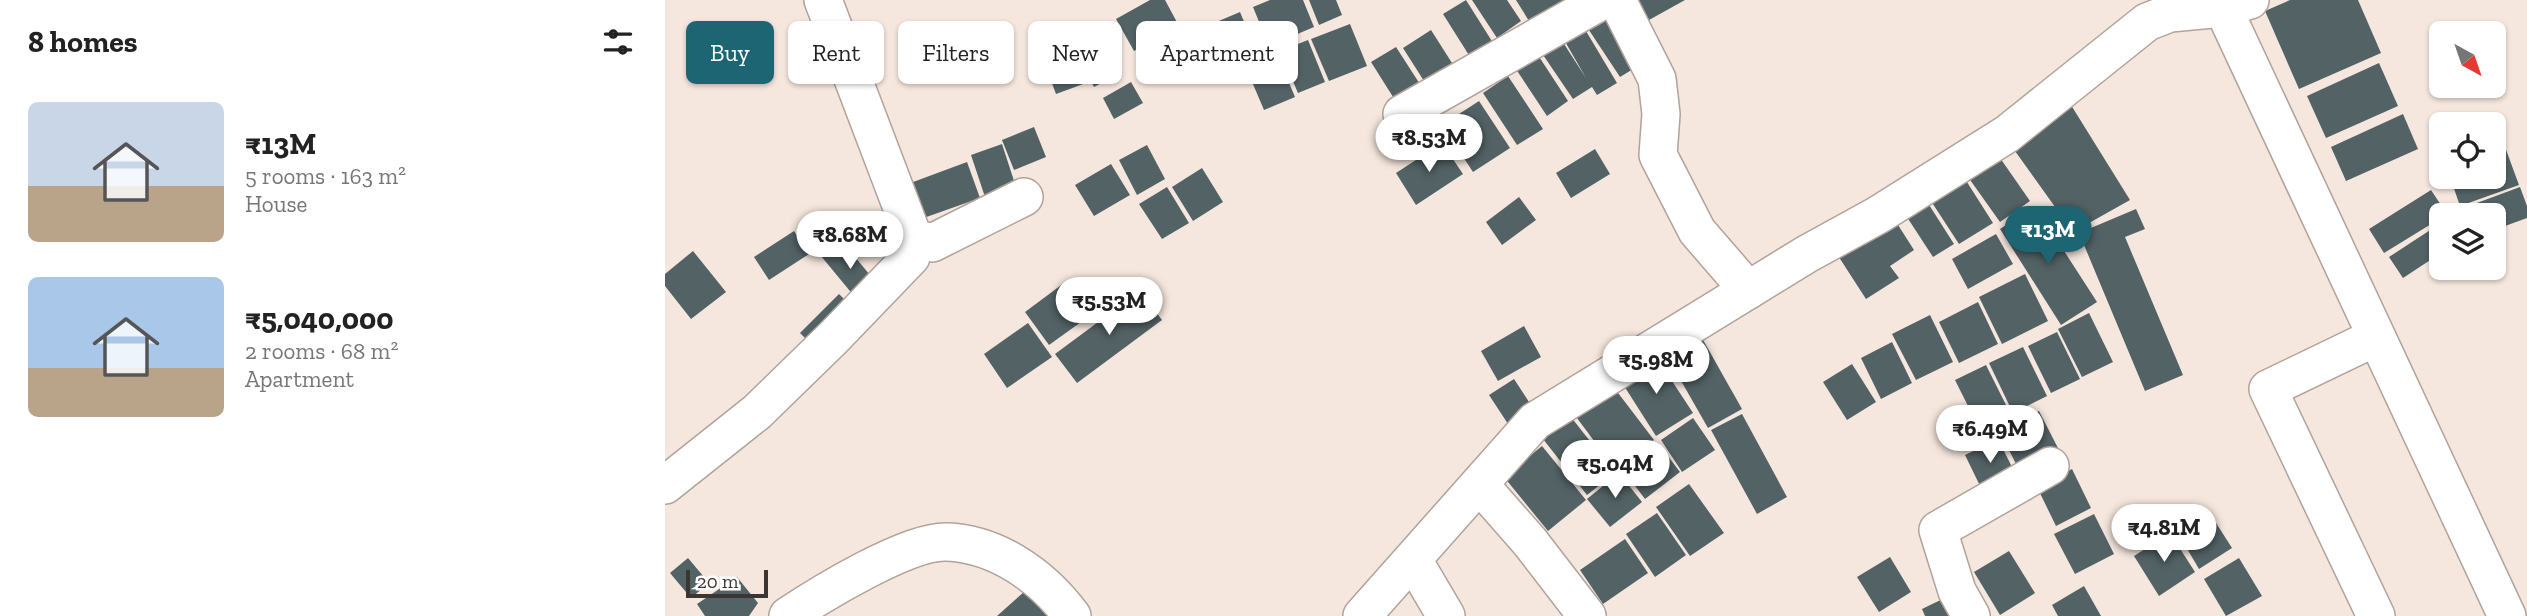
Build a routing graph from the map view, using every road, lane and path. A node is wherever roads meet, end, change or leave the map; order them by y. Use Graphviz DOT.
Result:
graph roads {
  1 [pos="823,0"];
  2 [pos="1603,0"];
  3 [pos="1616,0"];
  4 [pos="2232,3"];
  5 [pos="1402,114"];
  6 [pos="1024,197"];
  7 [pos="911,237"];
  8 [pos="1748,290"];
  9 [pos="2376,337"];
  10 [pos="2050,466"];
  11 [pos="665,485"];
  12 [pos="1480,485"];
  13 [pos="1413,560"];
  14 [pos="2504,615"];
  15 [pos="788,616"];
  16 [pos="1072,616"];
  17 [pos="1362,616"];
  18 [pos="1446,616"];
  19 [pos="1587,616"];
  20 [pos="1971,616"];
  21 [pos="2376,616"];
  1 -- 7 [label="street"];
  2 -- 5 [label="street"];
  3 -- 8 [label="street"];
  4 -- 8 [label="street"];
  4 -- 9 [label="street"];
  6 -- 7 [label="street"];
  7 -- 11 [label="street"];
  8 -- 12 [label="street"];
  9 -- 14 [label="street"];
  9 -- 21 [label="street"];
  10 -- 20 [label="street"];
  12 -- 13 [label="street"];
  12 -- 19 [label="street"];
  13 -- 17 [label="street"];
  13 -- 18 [label="street"];
  15 -- 16 [label="street"];
}
